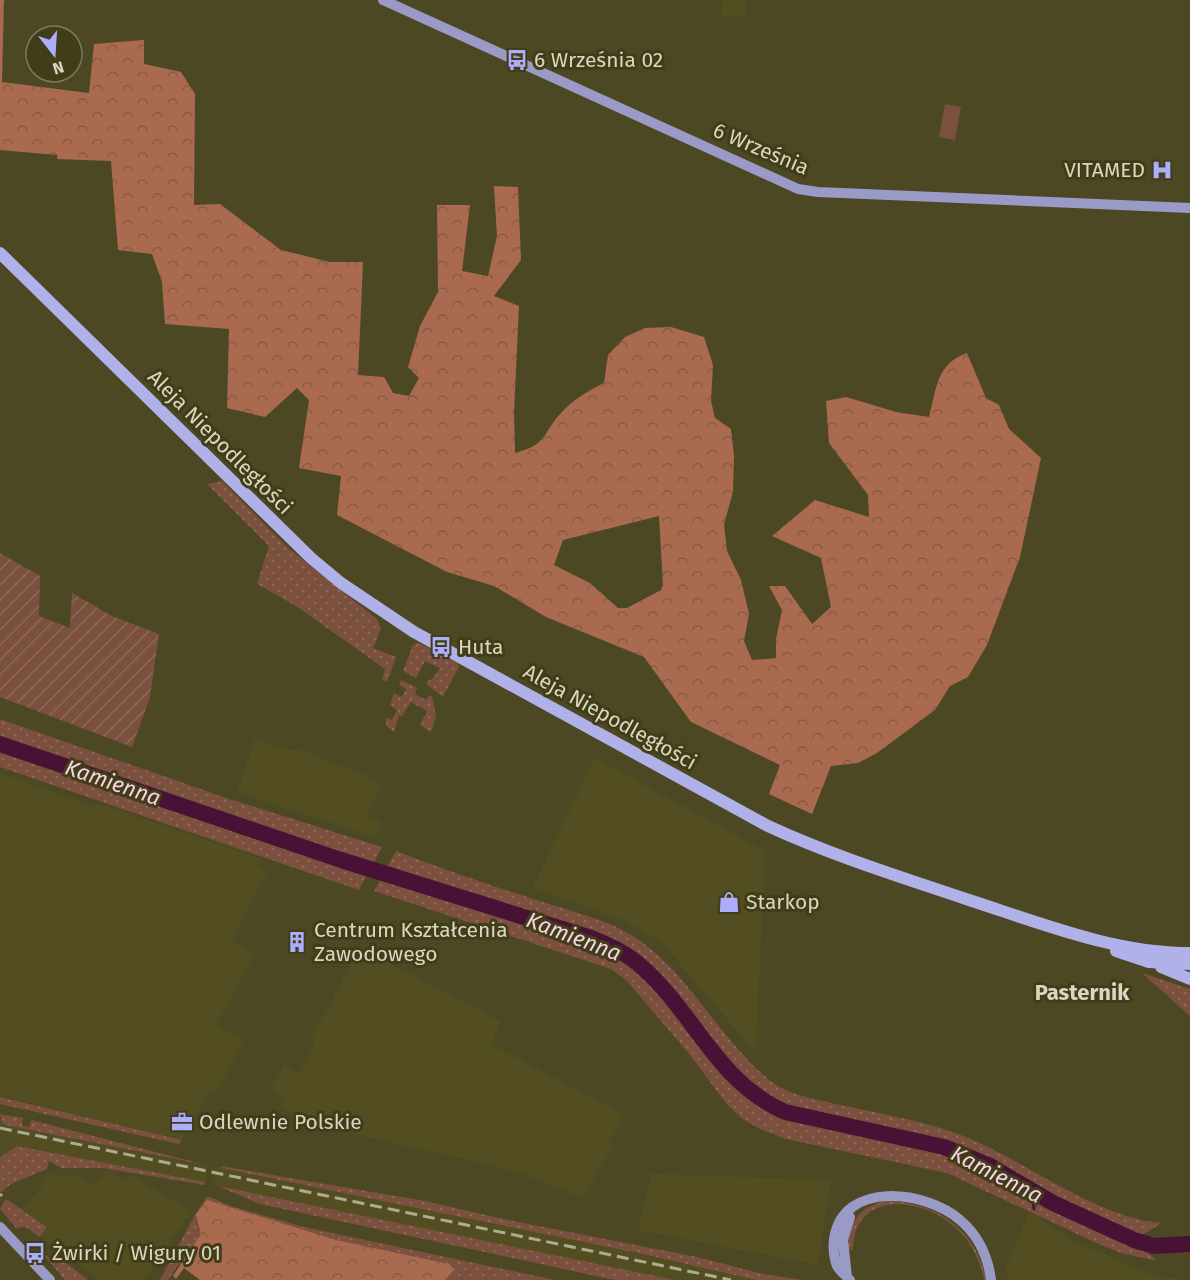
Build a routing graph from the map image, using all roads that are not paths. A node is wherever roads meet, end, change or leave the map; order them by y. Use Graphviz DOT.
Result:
graph roads {
  1 [pos="383,0"];
  2 [pos="1190,208"];
  3 [pos="0,253"];
  4 [pos="1048,926"];
  5 [pos="1190,953"];
  6 [pos="1149,962"];
  7 [pos="1190,964"];
  8 [pos="1190,979"];
  9 [pos="856,1207"];
  10 [pos="0,1227"];
  11 [pos="848,1278"];
  12 [pos="50,1280"];
  13 [pos="992,1280"];
  1 -- 2 [label="street, 6 Września"];
  3 -- 4 [label="main road, Aleja Niepodległości"];
  4 -- 5 [label="main road, Aleja Niepodległości"];
  4 -- 6 [label="main road, Aleja Niepodległości"];
  6 -- 7 [label="main road, Aleja Niepodległości"];
  6 -- 8 [label="main road"];
  9 -- 11 [label="street"];
  9 -- 11 [label="street"];
  9 -- 13 [label="street"];
  10 -- 12 [label="street"];
}
